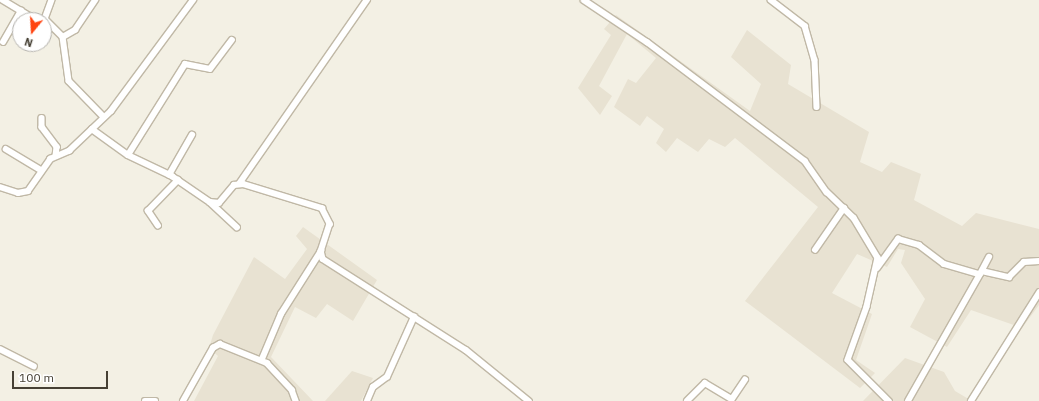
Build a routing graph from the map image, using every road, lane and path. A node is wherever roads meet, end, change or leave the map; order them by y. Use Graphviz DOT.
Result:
graph roads {
  1 [pos="3,0"];
  2 [pos="52,0"];
  3 [pos="94,0"];
  4 [pos="193,0"];
  5 [pos="367,0"];
  6 [pos="584,0"];
  7 [pos="771,0"];
  8 [pos="10,2"];
  9 [pos="21,10"];
  10 [pos="24,12"];
  11 [pos="46,12"];
  12 [pos="52,28"];
  13 [pos="63,37"];
  14 [pos="232,40"];
  15 [pos="3,42"];
  16 [pos="817,107"];
  17 [pos="104,117"];
  18 [pos="42,118"];
  19 [pos="92,129"];
  20 [pos="192,135"];
  21 [pos="6,149"];
  22 [pos="128,155"];
  23 [pos="56,156"];
  24 [pos="41,170"];
  25 [pos="169,175"];
  26 [pos="178,180"];
  27 [pos="239,184"];
  28 [pos="0,187"];
  29 [pos="210,202"];
  30 [pos="844,208"];
  31 [pos="158,226"];
  32 [pos="237,227"];
  33 [pos="815,250"];
  34 [pos="321,251"];
  35 [pos="989,257"];
  36 [pos="1039,261"];
  37 [pos="877,268"];
  38 [pos="981,273"];
  39 [pos="1039,293"];
  40 [pos="414,317"];
  41 [pos="0,348"];
  42 [pos="262,359"];
  43 [pos="34,366"];
  44 [pos="745,380"];
  45 [pos="145,401"];
  46 [pos="154,401"];
  47 [pos="183,401"];
  48 [pos="296,401"];
  49 [pos="367,401"];
  50 [pos="529,401"];
  51 [pos="687,401"];
  52 [pos="889,401"];
  53 [pos="908,401"];
  54 [pos="971,401"];
  1 -- 8 [label="street"];
  2 -- 11 [label="street"];
  3 -- 13 [label="street"];
  4 -- 17 [label="street"];
  5 -- 27 [label="street"];
  6 -- 30 [label="street"];
  7 -- 16 [label="street"];
  8 -- 9 [label="street"];
  9 -- 10 [label="street"];
  9 -- 15 [label="street"];
  12 -- 13 [label="street"];
  13 -- 17 [label="street"];
  14 -- 22 [label="street"];
  17 -- 19 [label="street"];
  18 -- 23 [label="street"];
  19 -- 22 [label="street"];
  19 -- 23 [label="street"];
  20 -- 25 [label="street"];
  21 -- 24 [label="street"];
  22 -- 25 [label="street"];
  23 -- 24 [label="street"];
  24 -- 28 [label="street"];
  25 -- 26 [label="street"];
  26 -- 29 [label="street"];
  26 -- 31 [label="street"];
  27 -- 29 [label="street"];
  27 -- 34 [label="street"];
  29 -- 32 [label="street"];
  30 -- 33 [label="street"];
  30 -- 37 [label="street"];
  34 -- 40 [label="street"];
  34 -- 42 [label="street"];
  35 -- 38 [label="street"];
  36 -- 38 [label="street"];
  37 -- 38 [label="street"];
  37 -- 52 [label="street"];
  38 -- 53 [label="street"];
  39 -- 54 [label="street"];
  40 -- 49 [label="street"];
  40 -- 50 [label="street"];
  41 -- 43 [label="street"];
  42 -- 47 [label="street"];
  42 -- 48 [label="street"];
  44 -- 51 [label="street"];
  45 -- 46 [label="street"];
}
